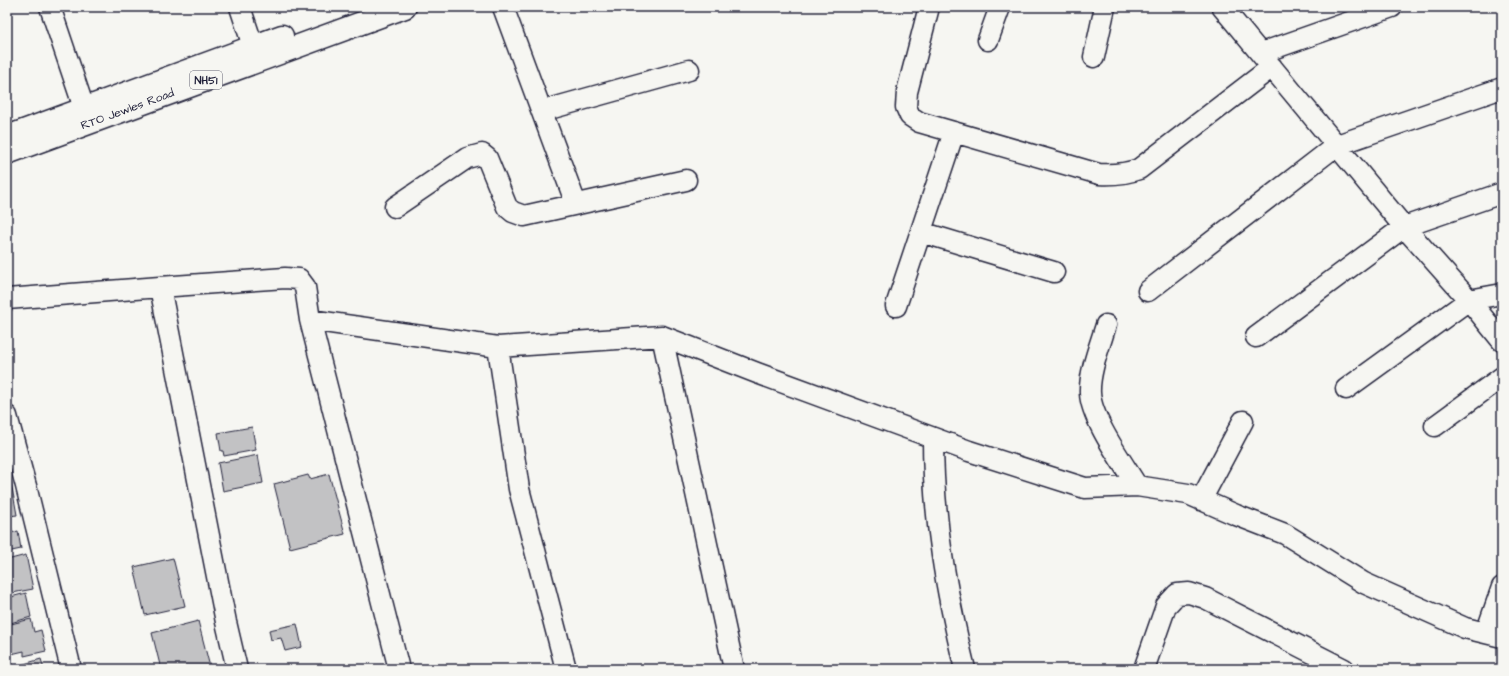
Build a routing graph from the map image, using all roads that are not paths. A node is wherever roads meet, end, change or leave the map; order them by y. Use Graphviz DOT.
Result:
graph roads {
  1 [pos="50,7"];
  2 [pos="240,7"];
  3 [pos="361,7"];
  4 [pos="405,7"];
  5 [pos="503,7"];
  6 [pos="929,7"];
  7 [pos="1000,7"];
  8 [pos="1105,7"];
  9 [pos="1222,7"];
  10 [pos="1392,7"];
  11 [pos="988,40"];
  12 [pos="253,46"];
  13 [pos="1094,57"];
  14 [pos="1266,60"];
  15 [pos="689,70"];
  16 [pos="1502,88"];
  17 [pos="84,108"];
  18 [pos="542,110"];
  19 [pos="954,132"];
  20 [pos="7,137"];
  21 [pos="1337,145"];
  22 [pos="7,153"];
  23 [pos="686,180"];
  24 [pos="1502,193"];
  25 [pos="576,204"];
  26 [pos="395,207"];
  27 [pos="1404,227"];
  28 [pos="921,232"];
  29 [pos="1054,272"];
  30 [pos="160,287"];
  31 [pos="1148,291"];
  32 [pos="1502,294"];
  33 [pos="7,299"];
  34 [pos="1469,300"];
  35 [pos="896,306"];
  36 [pos="310,320"];
  37 [pos="1106,325"];
  38 [pos="662,336"];
  39 [pos="1256,337"];
  40 [pos="1502,341"];
  41 [pos="498,347"];
  42 [pos="1502,377"];
  43 [pos="1346,389"];
  44 [pos="7,416"];
  45 [pos="1243,421"];
  46 [pos="1435,426"];
  47 [pos="933,438"];
  48 [pos="1137,486"];
  49 [pos="1201,500"];
  50 [pos="1502,587"];
  51 [pos="1494,635"];
  52 [pos="71,669"];
  53 [pos="237,669"];
  54 [pos="399,669"];
  55 [pos="566,669"];
  56 [pos="734,669"];
  57 [pos="965,669"];
  58 [pos="1144,669"];
  59 [pos="1344,669"];
  1 -- 17 [label="street"];
  2 -- 12 [label="street"];
  3 -- 12 [label="highway, RTO Jewles Road / NH51"];
  4 -- 22 [label="highway, RTO Jewles Road / NH51"];
  5 -- 18 [label="street"];
  6 -- 19 [label="street"];
  7 -- 11 [label="street"];
  8 -- 13 [label="street"];
  9 -- 14 [label="street"];
  10 -- 14 [label="street"];
  12 -- 17 [label="highway, RTO Jewles Road / NH51"];
  14 -- 19 [label="street"];
  14 -- 21 [label="street"];
  15 -- 18 [label="street"];
  16 -- 21 [label="street"];
  17 -- 20 [label="highway, RTO Jewles Road / NH51"];
  18 -- 25 [label="street"];
  19 -- 28 [label="street"];
  21 -- 27 [label="street"];
  21 -- 31 [label="street"];
  23 -- 25 [label="street"];
  24 -- 27 [label="street"];
  25 -- 26 [label="street"];
  27 -- 34 [label="street"];
  27 -- 39 [label="street"];
  28 -- 29 [label="street"];
  28 -- 35 [label="street"];
  30 -- 33 [label="street"];
  30 -- 36 [label="street"];
  30 -- 53 [label="street"];
  32 -- 34 [label="street"];
  34 -- 40 [label="street"];
  34 -- 43 [label="street"];
  36 -- 41 [label="street"];
  36 -- 54 [label="street"];
  37 -- 48 [label="street"];
  38 -- 41 [label="street"];
  38 -- 47 [label="street"];
  38 -- 56 [label="street"];
  41 -- 55 [label="street"];
  42 -- 46 [label="street"];
  44 -- 52 [label="street"];
  45 -- 49 [label="street"];
  47 -- 48 [label="street"];
  47 -- 57 [label="street"];
  48 -- 49 [label="street"];
  49 -- 51 [label="street"];
  50 -- 51 [label="street"];
  58 -- 59 [label="street"];
}
